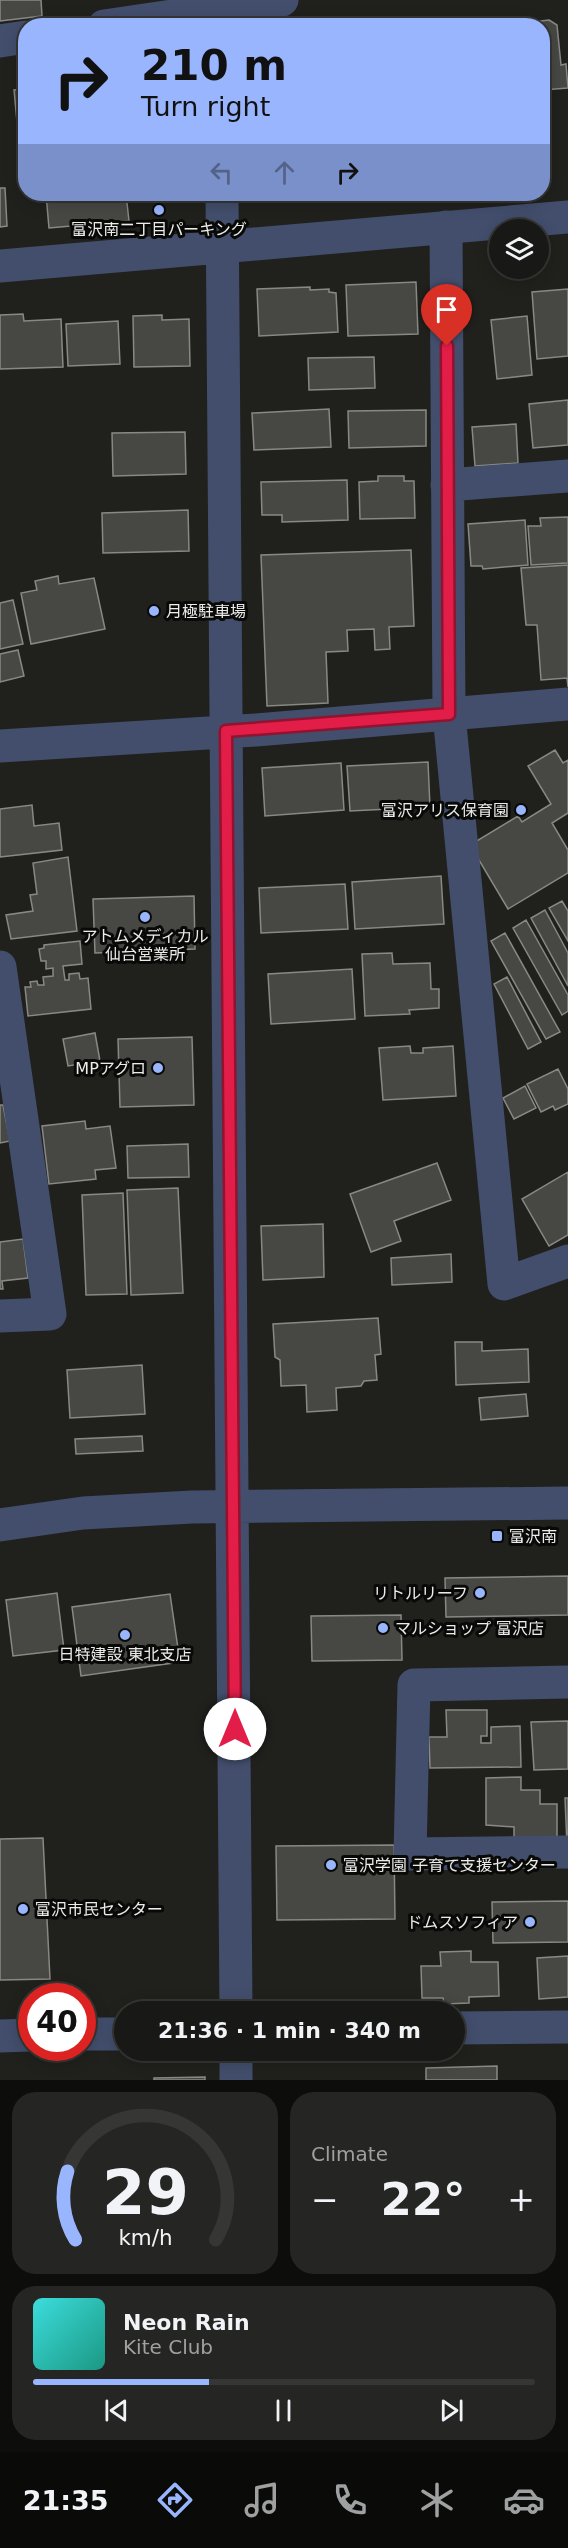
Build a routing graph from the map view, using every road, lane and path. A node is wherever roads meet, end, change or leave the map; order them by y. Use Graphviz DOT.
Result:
graph roads {
  1 [pos="282,0"];
  2 [pos="220,11"];
  3 [pos="166,18"];
  4 [pos="18,38"];
  5 [pos="0,41"];
  6 [pos="222,201"];
  7 [pos="568,217"];
  8 [pos="446,226"];
  9 [pos="223,247"];
  10 [pos="0,266"];
  11 [pos="568,476"];
  12 [pos="447,485"];
  13 [pos="568,704"];
  14 [pos="449,714"];
  15 [pos="226,731"];
  16 [pos="0,746"];
  17 [pos="0,967"];
  18 [pos="568,1261"];
  19 [pos="0,1316"];
  20 [pos="568,1503"];
  21 [pos="233,1506"];
  22 [pos="0,1525"];
  23 [pos="568,1682"];
  24 [pos="568,1852"];
  25 [pos="236,2001"];
  26 [pos="568,2026"];
  27 [pos="465,2028"];
  28 [pos="96,2034"];
  29 [pos="114,2034"];
  30 [pos="18,2035"];
  31 [pos="0,2036"];
  32 [pos="236,2061"];
  33 [pos="236,2080"];
  1 -- 2 [label="street"];
  2 -- 3 [label="street"];
  4 -- 5 [label="street"];
  6 -- 9 [label="street"];
  7 -- 8 [label="street"];
  8 -- 9 [label="street"];
  8 -- 12 [label="street"];
  9 -- 10 [label="street"];
  9 -- 15 [label="street"];
  11 -- 12 [label="street"];
  12 -- 14 [label="street"];
  13 -- 14 [label="street"];
  14 -- 15 [label="street"];
  14 -- 18 [label="street"];
  15 -- 16 [label="street"];
  15 -- 21 [label="street"];
  17 -- 19 [label="street"];
  20 -- 21 [label="street"];
  21 -- 22 [label="street"];
  21 -- 25 [label="street"];
  23 -- 24 [label="street"];
  26 -- 27 [label="street"];
  28 -- 29 [label="street"];
  30 -- 31 [label="street"];
  32 -- 33 [label="street"];
}
